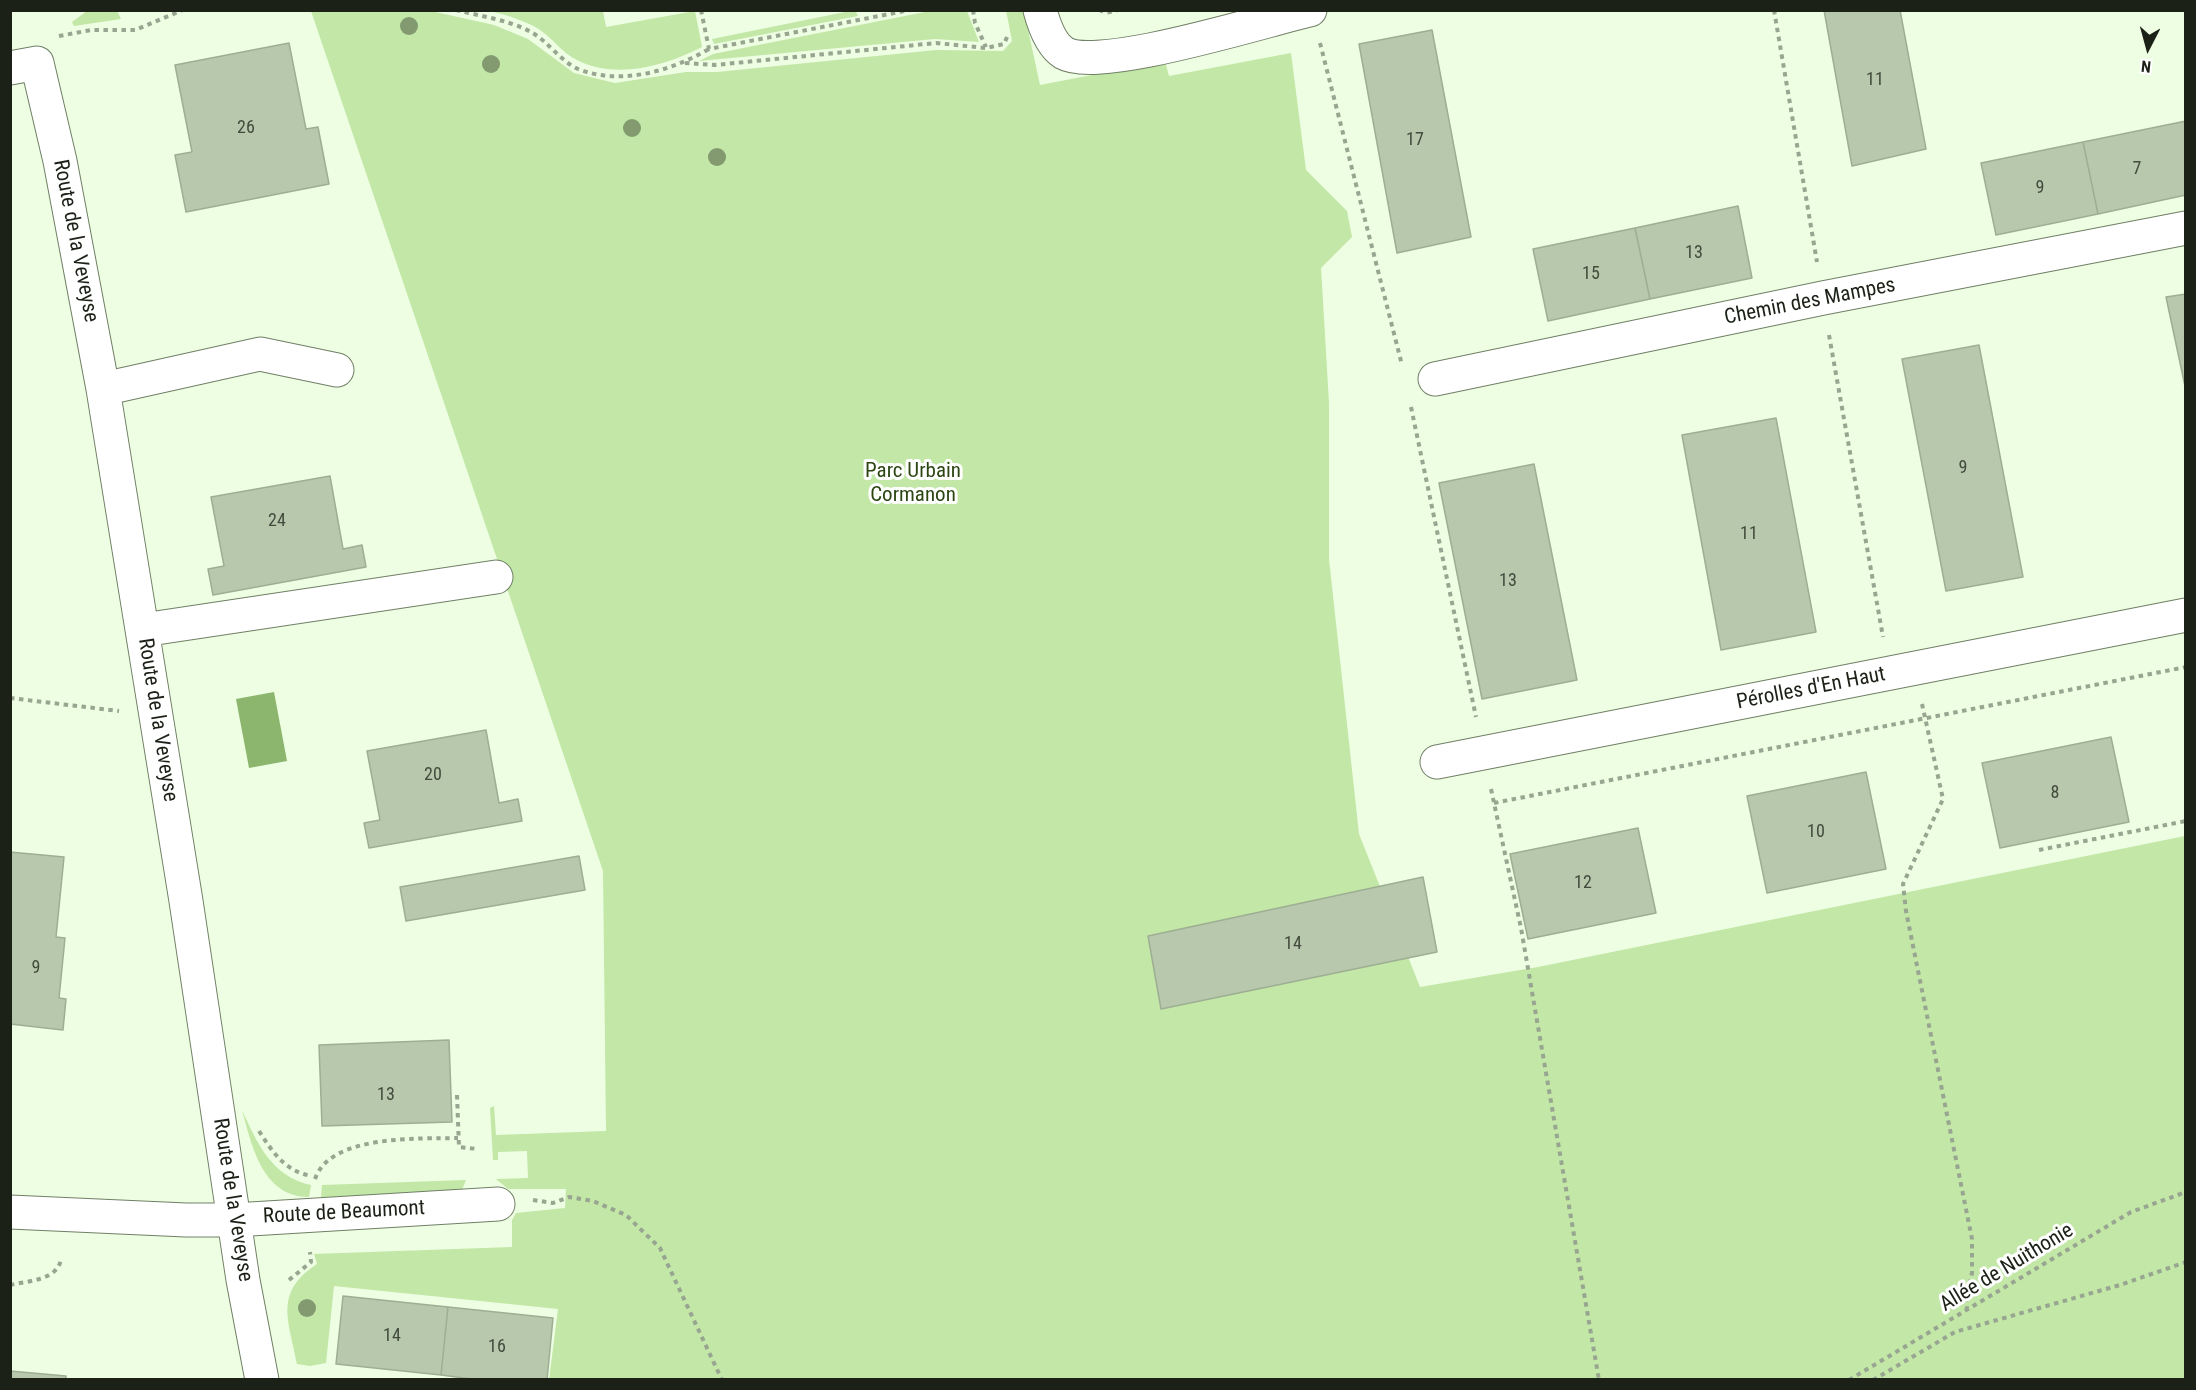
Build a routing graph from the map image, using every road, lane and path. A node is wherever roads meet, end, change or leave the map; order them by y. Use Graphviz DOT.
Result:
graph roads {
  1 [pos="183,10"];
  2 [pos="456,10"];
  3 [pos="701,10"];
  4 [pos="910,10"];
  5 [pos="973,10"];
  6 [pos="1040,10"];
  7 [pos="1099,10"];
  8 [pos="1118,10"];
  9 [pos="1310,10"];
  10 [pos="1774,10"];
  11 [pos="1006,29"];
  12 [pos="57,36"];
  13 [pos="986,48"];
  14 [pos="709,49"];
  15 [pos="39,54"];
  16 [pos="685,63"];
  17 [pos="2186,228"];
  18 [pos="1823,298"];
  19 [pos="337,370"];
  20 [pos="1435,378"];
  21 [pos="103,389"];
  22 [pos="496,577"];
  23 [pos="2186,615"];
  24 [pos="143,630"];
  25 [pos="2186,666"];
  26 [pos="1902,671"];
  27 [pos="10,698"];
  28 [pos="125,711"];
  29 [pos="1925,718"];
  30 [pos="1483,752"];
  31 [pos="1437,762"];
  32 [pos="1494,803"];
  33 [pos="2186,822"];
  34 [pos="2039,850"];
  35 [pos="457,1095"];
  36 [pos="254,1123"];
  37 [pos="441,1138"];
  38 [pos="458,1138"];
  39 [pos="478,1149"];
  40 [pos="327,1176"];
  41 [pos="2186,1192"];
  42 [pos="498,1204"];
  43 [pos="10,1212"];
  44 [pos="234,1220"];
  45 [pos="61,1258"];
  46 [pos="2186,1262"];
  47 [pos="10,1286"];
  48 [pos="1967,1309"];
  49 [pos="720,1378"];
  50 [pos="262,1380"];
  51 [pos="1599,1380"];
  52 [pos="1849,1380"];
  53 [pos="1873,1380"];
  1 -- 12 [label="path"];
  2 -- 16 [label="path"];
  3 -- 14 [label="path"];
  4 -- 14 [label="path"];
  5 -- 13 [label="path"];
  6 -- 9 [label="street"];
  7 -- 8 [label="path"];
  10 -- 18 [label="path"];
  11 -- 13 [label="path"];
  12 -- 15 [label="path"];
  12 -- 15 [label="path"];
  13 -- 16 [label="path"];
  14 -- 16 [label="path"];
  15 -- 21 [label="street, Route de la Veveyse"];
  17 -- 18 [label="street, Chemin des Mampes"];
  18 -- 20 [label="street, Chemin des Mampes"];
  18 -- 26 [label="path"];
  19 -- 21 [label="street"];
  21 -- 24 [label="street, Route de la Veveyse"];
  22 -- 24 [label="street"];
  23 -- 26 [label="street, Pérolles d'En Haut"];
  24 -- 44 [label="street, Route de la Veveyse"];
  25 -- 29 [label="path"];
  26 -- 29 [label="path"];
  26 -- 30 [label="street, Pérolles d'En Haut"];
  27 -- 28 [label="path"];
  29 -- 32 [label="path"];
  29 -- 48 [label="path"];
  30 -- 31 [label="street, Pérolles d'En Haut"];
  30 -- 32 [label="path"];
  32 -- 51 [label="path"];
  33 -- 34 [label="path"];
  35 -- 38 [label="path"];
  36 -- 40 [label="path"];
  37 -- 38 [label="path"];
  38 -- 39 [label="path"];
  41 -- 48 [label="path, Allée de Nuithonie"];
  42 -- 44 [label="street, Route de Beaumont"];
  42 -- 49 [label="path"];
  43 -- 44 [label="street, Route de Beaumont"];
  44 -- 50 [label="street, Route de la Veveyse"];
  45 -- 47 [label="path"];
  46 -- 53 [label="path"];
  48 -- 52 [label="path, Allée de Nuithonie"];
}
